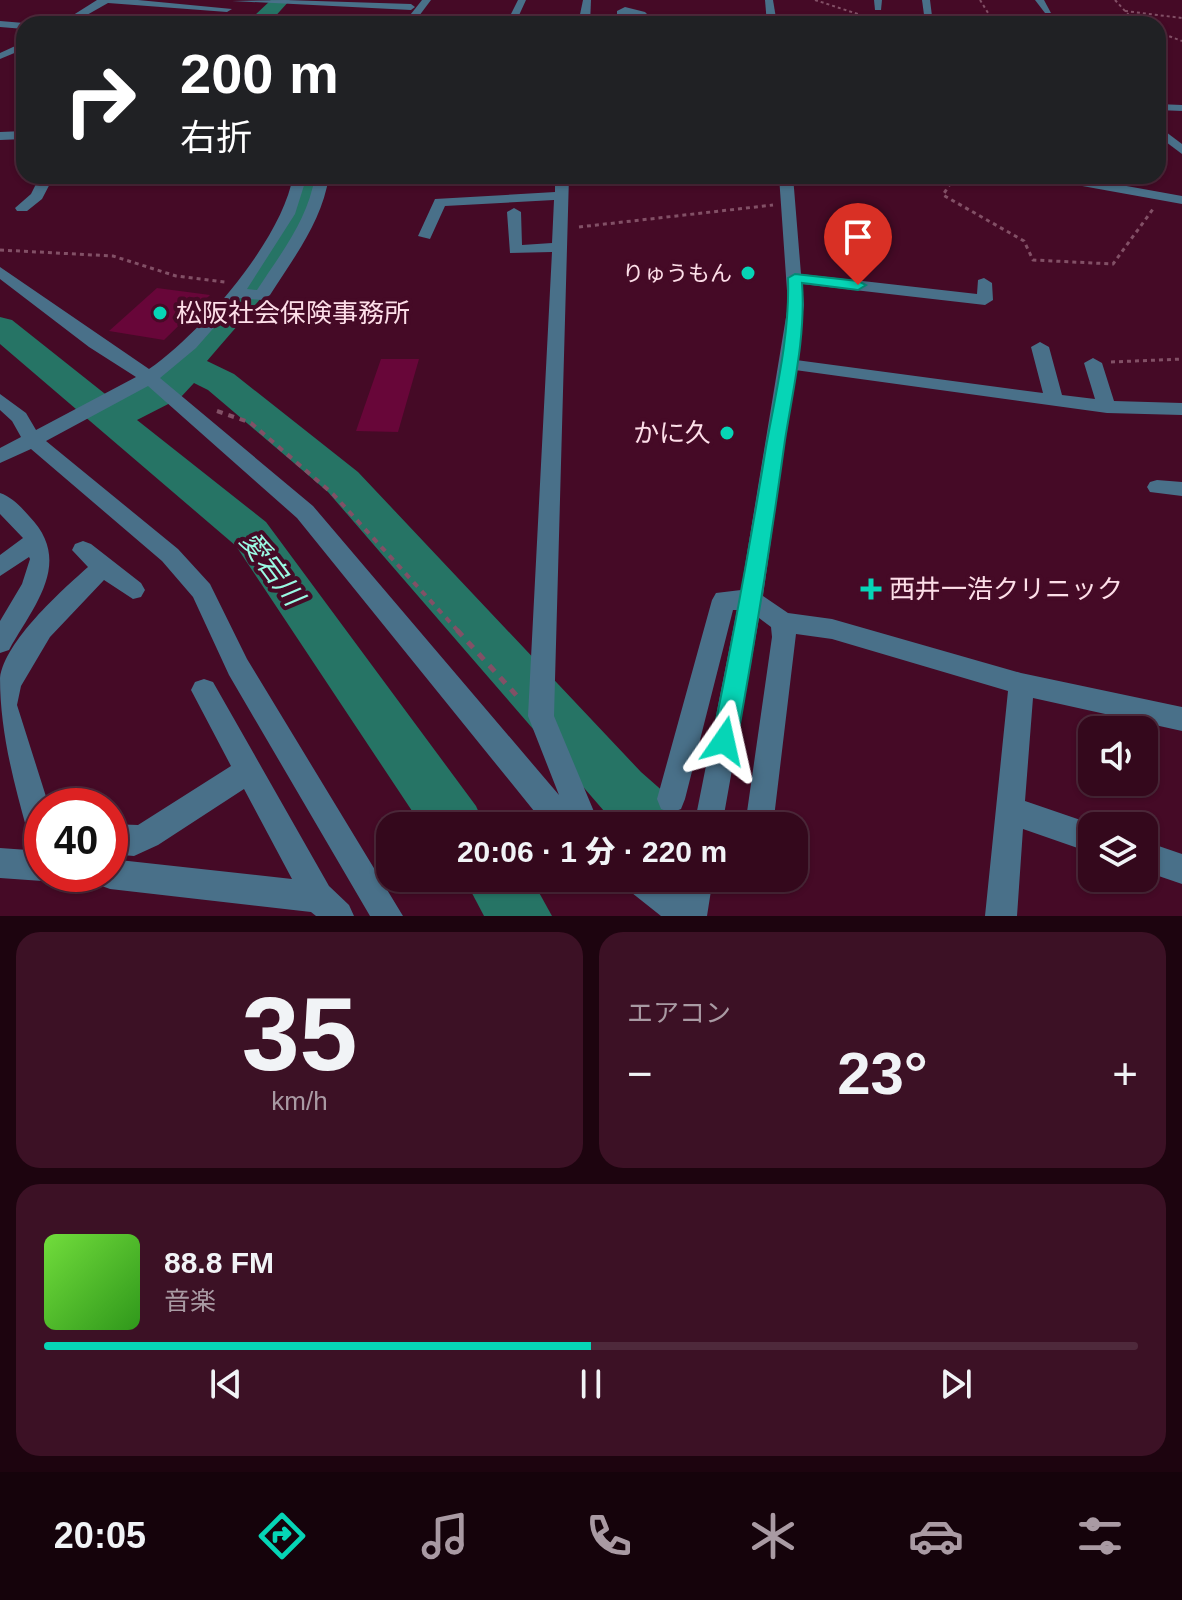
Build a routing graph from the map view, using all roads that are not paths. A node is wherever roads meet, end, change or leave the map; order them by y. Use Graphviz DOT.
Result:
graph roads {
  1 [pos="104,0"];
  2 [pos="427,0"];
  3 [pos="1039,0"];
  4 [pos="237,1"];
  5 [pos="411,7"];
  6 [pos="227,9"];
  7 [pos="1048,11"];
  8 [pos="77,16"];
  9 [pos="215,16"];
  10 [pos="414,16"];
  11 [pos="1166,137"];
  12 [pos="1182,150"];
  13 [pos="43,184"];
  14 [pos="299,184"];
  15 [pos="321,184"];
  16 [pos="787,184"];
  17 [pos="1093,184"];
  18 [pos="1152,184"];
  19 [pos="562,186"];
  20 [pos="1182,191"];
  21 [pos="1182,200"];
  22 [pos="22,208"];
  23 [pos="514,212"];
  24 [pos="288,216"];
  25 [pos="309,216"];
  26 [pos="425,236"];
  27 [pos="560,238"];
  28 [pos="263,256"];
  29 [pos="286,256"];
  30 [pos="0,272"];
  31 [pos="795,278"];
  32 [pos="984,283"];
  33 [pos="239,290"];
  34 [pos="1040,347"];
  35 [pos="1093,363"];
  36 [pos="788,364"];
  37 [pos="148,380"];
  38 [pos="0,400"];
  39 [pos="1054,400"];
  40 [pos="1107,407"];
  41 [pos="1182,409"];
  42 [pos="32,439"];
  43 [pos="0,456"];
  44 [pos="1157,487"];
  45 [pos="1182,489"];
  46 [pos="0,501"];
  47 [pos="36,540"];
  48 [pos="83,550"];
  49 [pos="0,567"];
  50 [pos="102,568"];
  51 [pos="133,590"];
  52 [pos="751,600"];
  53 [pos="783,622"];
  54 [pos="0,643"];
  55 [pos="1021,684"];
  56 [pos="204,690"];
  57 [pos="1182,719"];
  58 [pos="247,771"];
  59 [pos="29,788"];
  60 [pos="671,799"];
  61 [pos="1012,811"];
  62 [pos="559,812"];
  63 [pos="580,812"];
  64 [pos="711,812"];
  65 [pos="761,812"];
  66 [pos="1078,833"];
  67 [pos="128,840"];
  68 [pos="1158,861"];
  69 [pos="0,863"];
  70 [pos="24,865"];
  71 [pos="1182,869"];
  72 [pos="128,877"];
  73 [pos="655,892"];
  74 [pos="695,892"];
  75 [pos="328,906"];
  76 [pos="387,916"];
  77 [pos="685,916"];
  78 [pos="691,916"];
  79 [pos="1001,916"];
  1 -- 6 [label="street"];
  1 -- 8 [label="street"];
  2 -- 10 [label="street"];
  3 -- 7 [label="street"];
  4 -- 5 [label="street"];
  4 -- 6 [label="street"];
  6 -- 9 [label="street"];
  11 -- 12 [label="street"];
  13 -- 22 [label="street"];
  14 -- 24 [label="street"];
  15 -- 25 [label="street"];
  16 -- 31 [label="street"];
  17 -- 21 [label="street"];
  18 -- 20 [label="street"];
  19 -- 26 [label="street"];
  19 -- 27 [label="street"];
  23 -- 27 [label="street"];
  24 -- 25 [label="street"];
  24 -- 28 [label="street"];
  25 -- 29 [label="street"];
  27 -- 63 [label="street"];
  28 -- 29 [label="street"];
  28 -- 33 [label="street"];
  29 -- 33 [label="street"];
  30 -- 37 [label="street"];
  31 -- 32 [label="street"];
  31 -- 36 [label="street"];
  33 -- 37 [label="street"];
  34 -- 39 [label="street"];
  35 -- 40 [label="street"];
  36 -- 39 [label="street"];
  36 -- 52 [label="street"];
  37 -- 42 [label="street"];
  37 -- 62 [label="street"];
  38 -- 42 [label="street"];
  39 -- 40 [label="street"];
  40 -- 41 [label="street"];
  42 -- 43 [label="street"];
  42 -- 76 [label="street"];
  44 -- 45 [label="street"];
  46 -- 47 [label="street"];
  47 -- 49 [label="street"];
  47 -- 54 [label="street"];
  48 -- 50 [label="street"];
  50 -- 51 [label="street"];
  50 -- 59 [label="street"];
  52 -- 53 [label="street"];
  52 -- 60 [label="street"];
  52 -- 64 [label="street"];
  53 -- 55 [label="street"];
  53 -- 65 [label="street"];
  55 -- 57 [label="street"];
  55 -- 61 [label="street"];
  56 -- 58 [label="street"];
  58 -- 67 [label="street"];
  58 -- 75 [label="street"];
  61 -- 66 [label="street"];
  61 -- 79 [label="street"];
  68 -- 71 [label="street"];
  69 -- 70 [label="street"];
  72 -- 75 [label="street"];
  73 -- 77 [label="street"];
  74 -- 78 [label="street"];
}
